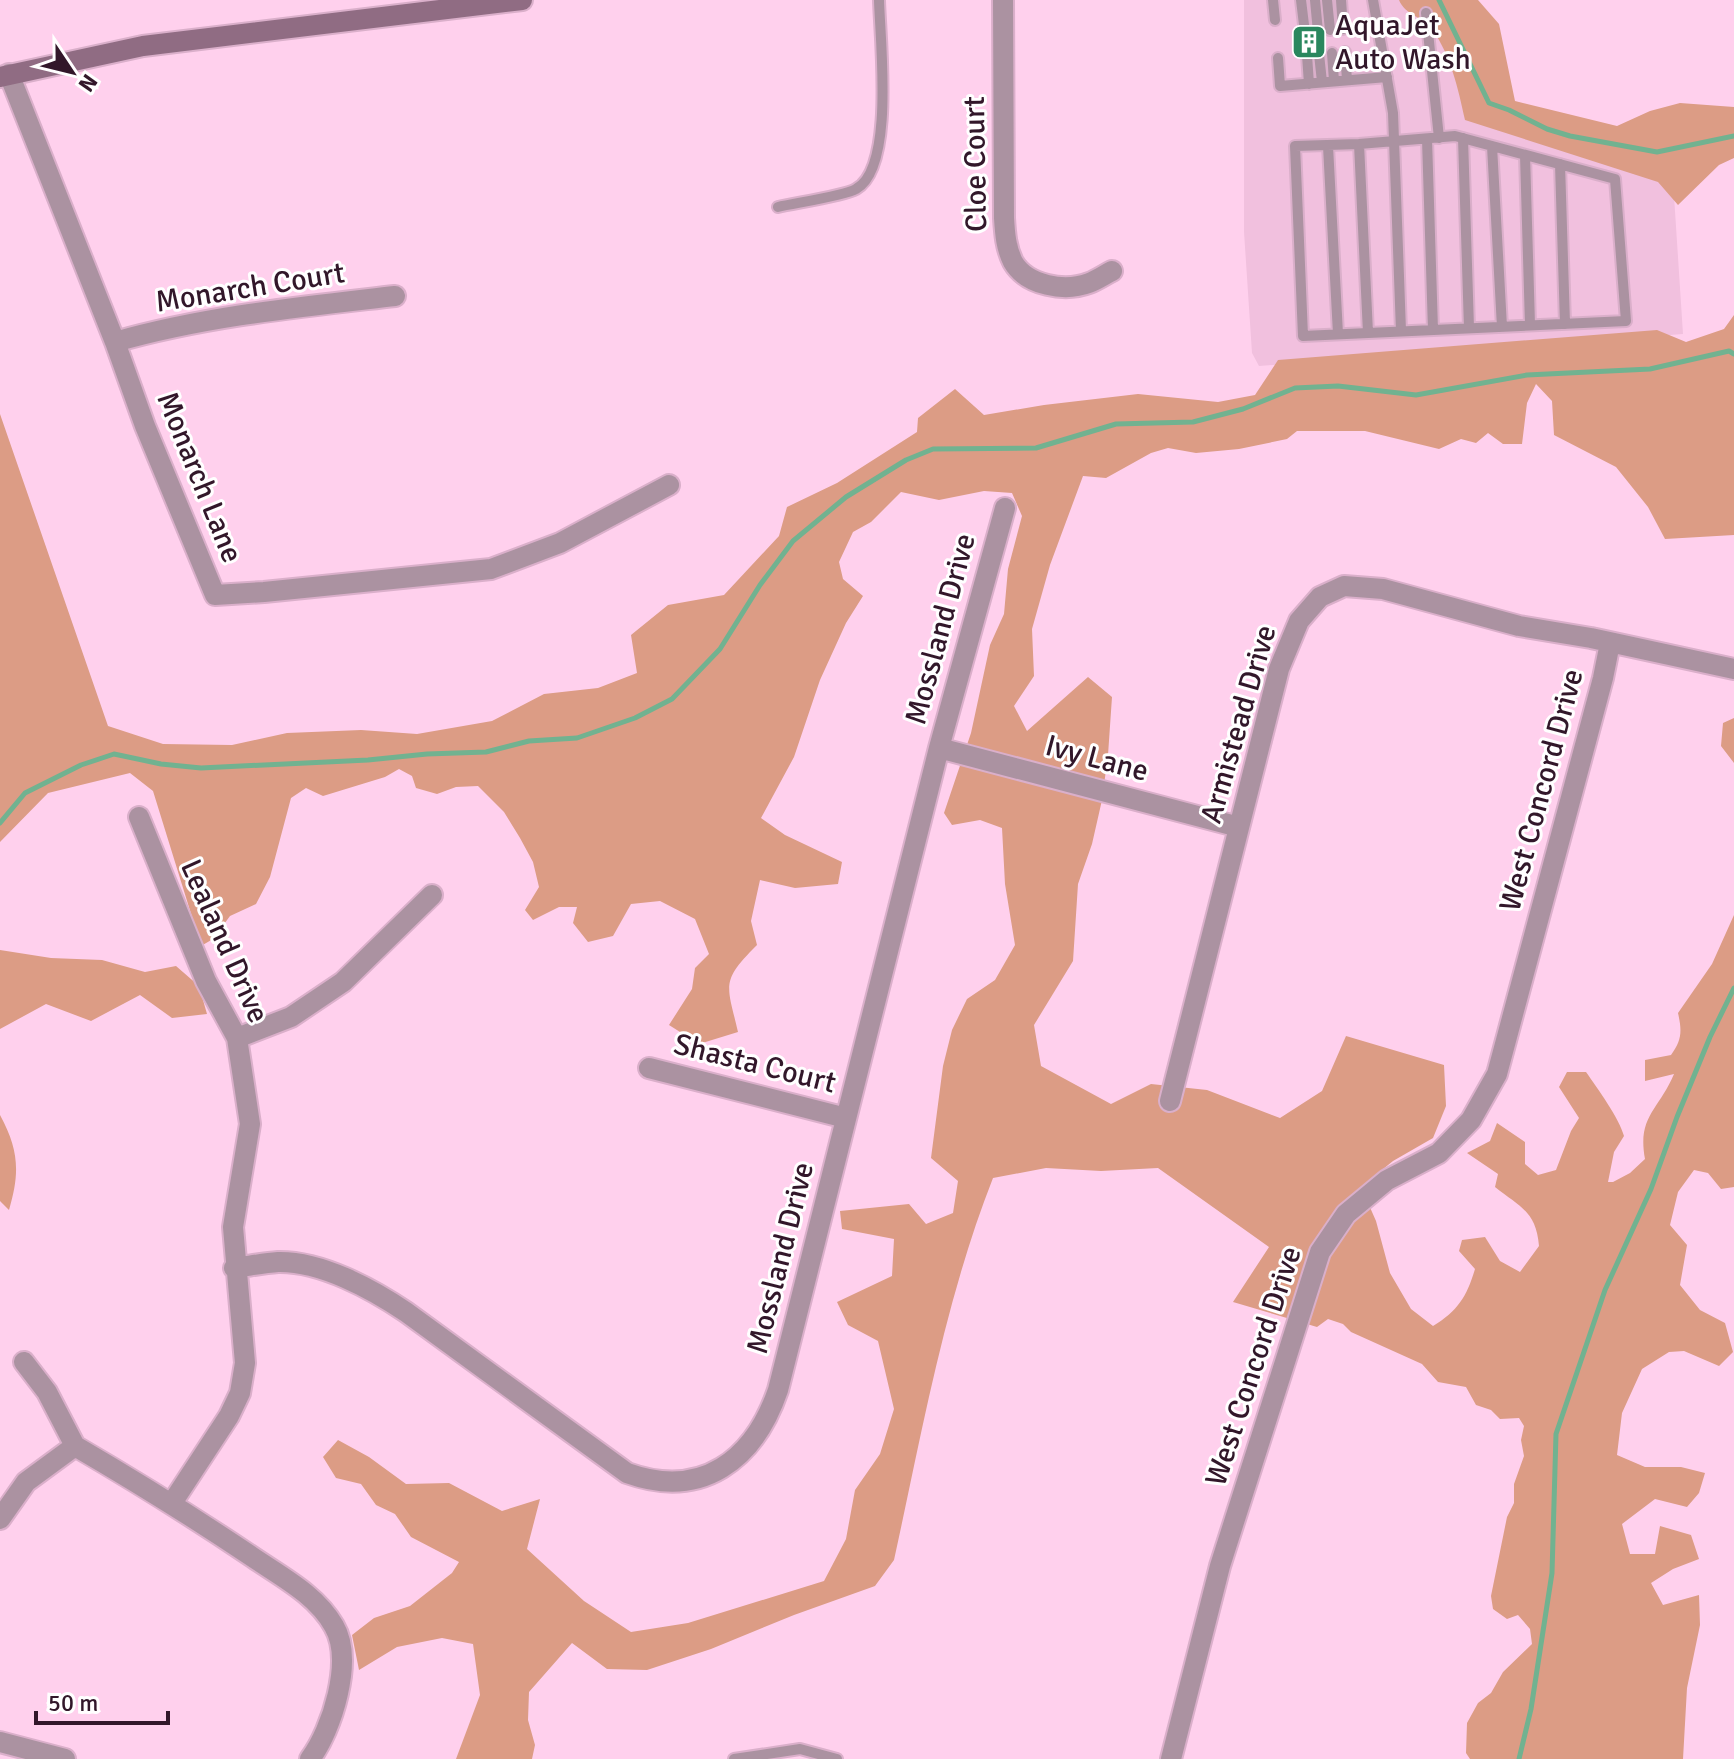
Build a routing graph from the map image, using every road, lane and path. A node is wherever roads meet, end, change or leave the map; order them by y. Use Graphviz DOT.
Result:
graph roads {
  1 [pos="522,0"];
  2 [pos="879,0"];
  3 [pos="1003,0"];
  4 [pos="1273,0"];
  5 [pos="1301,0"];
  6 [pos="1315,0"];
  7 [pos="1327,0"];
  8 [pos="1341,0"];
  9 [pos="1373,0"];
  10 [pos="1426,13"];
  11 [pos="1275,20"];
  12 [pos="1343,29"];
  13 [pos="1330,30"];
  14 [pos="1318,32"];
  15 [pos="1305,33"];
  16 [pos="1345,52"];
  17 [pos="1332,53"];
  18 [pos="1319,54"];
  19 [pos="1307,55"];
  20 [pos="1278,58"];
  21 [pos="5,76"];
  22 [pos="1387,77"];
  23 [pos="1347,80"];
  24 [pos="1334,81"];
  25 [pos="1322,82"];
  26 [pos="1309,84"];
  27 [pos="1439,138"];
  28 [pos="1463,138"];
  29 [pos="1427,139"];
  30 [pos="1394,142"];
  31 [pos="1359,144"];
  32 [pos="1328,146"];
  33 [pos="1492,146"];
  34 [pos="1525,155"];
  35 [pos="1560,164"];
  36 [pos="778,207"];
  37 [pos="1112,271"];
  38 [pos="395,296"];
  39 [pos="1565,324"];
  40 [pos="1530,325"];
  41 [pos="1502,327"];
  42 [pos="1469,328"];
  43 [pos="1433,330"];
  44 [pos="1401,331"];
  45 [pos="1368,333"];
  46 [pos="1338,334"];
  47 [pos="115,342"];
  48 [pos="669,485"];
  49 [pos="1005,508"];
  50 [pos="1610,643"];
  51 [pos="1734,669"];
  52 [pos="939,748"];
  53 [pos="139,817"];
  54 [pos="1239,827"];
  55 [pos="432,895"];
  56 [pos="237,1038"];
  57 [pos="649,1068"];
  58 [pos="1170,1101"];
  59 [pos="846,1118"];
  60 [pos="234,1268"];
  61 [pos="24,1362"];
  62 [pos="75,1446"];
  63 [pos="172,1503"];
  64 [pos="0,1519"];
  65 [pos="0,1742"];
  66 [pos="65,1759"];
  67 [pos="310,1759"];
  68 [pos="734,1759"];
  69 [pos="837,1759"];
  70 [pos="1171,1759"];
  1 -- 21 [label="main road"];
  2 -- 36 [label="lane"];
  3 -- 37 [label="street, Cloe Court"];
  4 -- 11 [label="lane"];
  5 -- 15 [label="lane"];
  6 -- 14 [label="lane"];
  7 -- 13 [label="lane"];
  8 -- 12 [label="lane"];
  9 -- 22 [label="lane"];
  10 -- 27 [label="lane"];
  16 -- 23 [label="lane"];
  17 -- 24 [label="lane"];
  18 -- 25 [label="lane"];
  19 -- 26 [label="lane"];
  20 -- 26 [label="lane"];
  21 -- 47 [label="street, Monarch Lane"];
  22 -- 23 [label="lane"];
  22 -- 30 [label="lane"];
  23 -- 24 [label="lane"];
  24 -- 25 [label="lane"];
  25 -- 26 [label="lane"];
  27 -- 28 [label="lane"];
  27 -- 29 [label="lane"];
  28 -- 33 [label="lane"];
  28 -- 42 [label="lane"];
  29 -- 30 [label="lane"];
  29 -- 43 [label="lane"];
  30 -- 31 [label="lane"];
  30 -- 44 [label="lane"];
  31 -- 32 [label="lane"];
  31 -- 45 [label="lane"];
  32 -- 46 [label="lane"];
  32 -- 46 [label="lane"];
  33 -- 34 [label="lane"];
  33 -- 41 [label="lane"];
  34 -- 35 [label="lane"];
  34 -- 40 [label="lane"];
  35 -- 39 [label="lane"];
  35 -- 39 [label="lane"];
  38 -- 47 [label="street, Monarch Court"];
  39 -- 40 [label="lane"];
  40 -- 41 [label="lane"];
  41 -- 42 [label="lane"];
  42 -- 43 [label="lane"];
  43 -- 44 [label="lane"];
  44 -- 45 [label="lane"];
  45 -- 46 [label="lane"];
  47 -- 48 [label="street, Monarch Lane"];
  49 -- 52 [label="street, Mossland Drive"];
  50 -- 51 [label="street, Armistead Drive"];
  50 -- 54 [label="street, Armistead Drive"];
  50 -- 70 [label="street, West Concord Drive"];
  52 -- 54 [label="street, Ivy Lane"];
  52 -- 59 [label="street, Mossland Drive"];
  53 -- 56 [label="street, Lealand Drive"];
  54 -- 58 [label="street, Armistead Drive"];
  55 -- 56 [label="street"];
  56 -- 60 [label="street, Lealand Drive"];
  57 -- 59 [label="street, Shasta Court"];
  59 -- 60 [label="street, Mossland Drive"];
  60 -- 63 [label="street, Lealand Drive"];
  61 -- 62 [label="street"];
  62 -- 63 [label="street"];
  62 -- 64 [label="street"];
  63 -- 67 [label="street"];
  65 -- 66 [label="street"];
  68 -- 69 [label="lane"];
}
